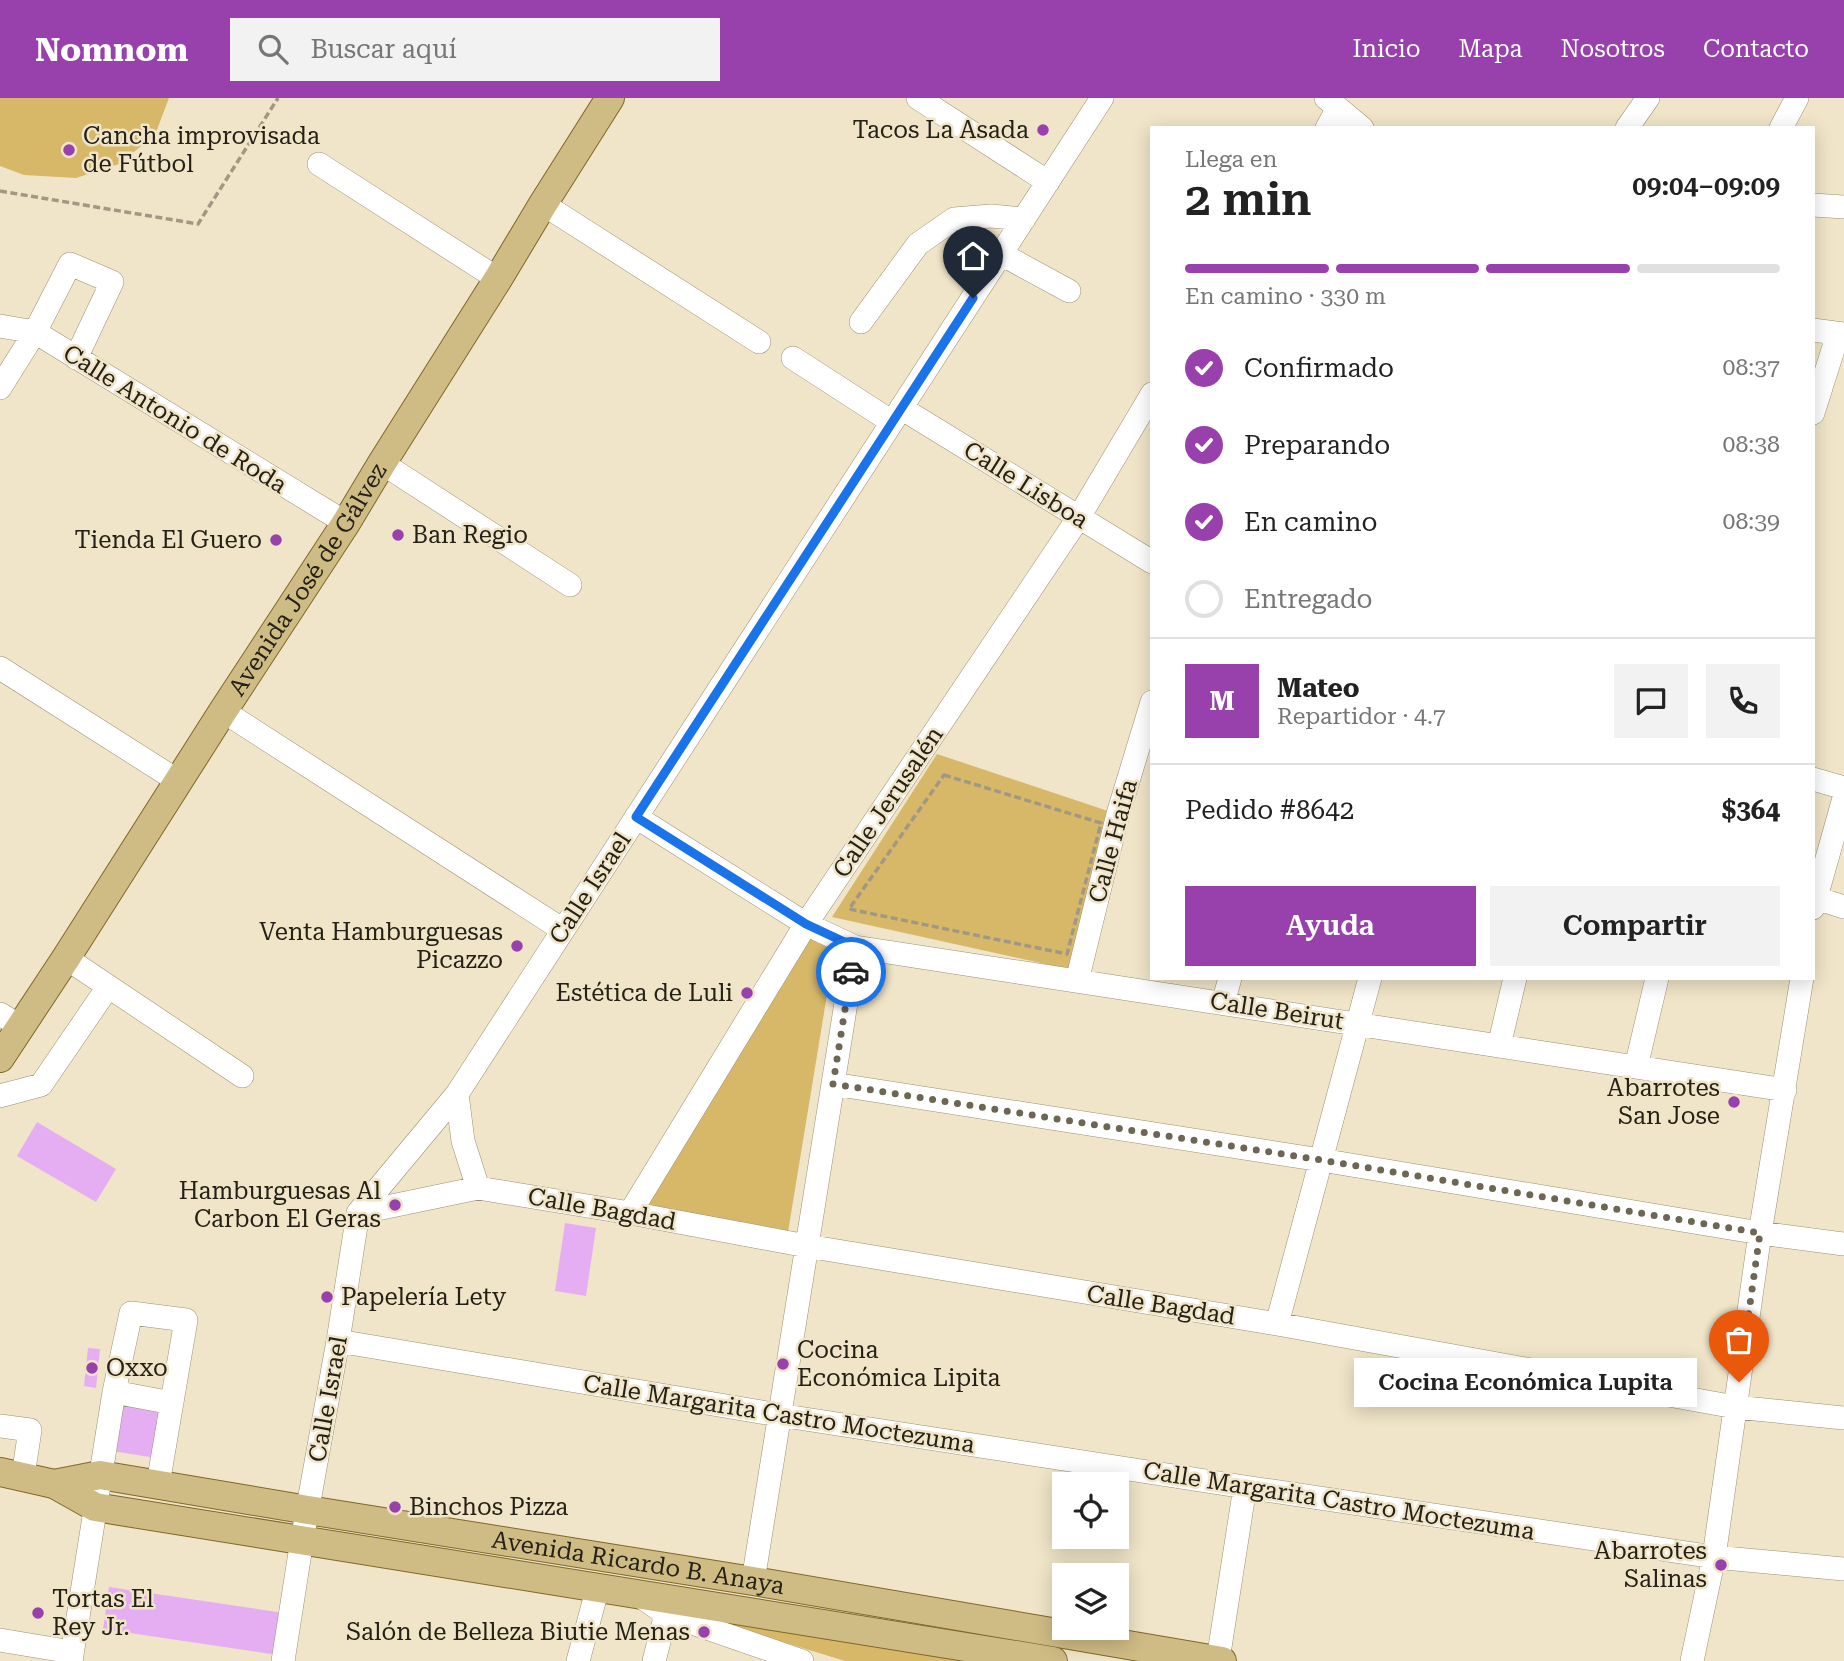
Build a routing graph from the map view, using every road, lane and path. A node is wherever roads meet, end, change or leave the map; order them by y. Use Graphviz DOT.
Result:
graph roads {
  1 [pos="278,98"];
  2 [pos="610,98"];
  3 [pos="918,98"];
  4 [pos="1102,98"];
  5 [pos="1648,98"];
  6 [pos="1797,98"];
  7 [pos="1331,111"];
  8 [pos="1358,126"];
  9 [pos="1629,126"];
  10 [pos="1782,126"];
  11 [pos="319,164"];
  12 [pos="1048,181"];
  13 [pos="0,191"];
  14 [pos="543,204"];
  15 [pos="1815,205"];
  16 [pos="1844,208"];
  17 [pos="1024,219"];
  18 [pos="1001,254"];
  19 [pos="498,279"];
  20 [pos="1069,291"];
  21 [pos="861,322"];
  22 [pos="0,326"];
  23 [pos="1815,330"];
  24 [pos="35,332"];
  25 [pos="1841,334"];
  26 [pos="759,342"];
  27 [pos="75,358"];
  28 [pos="793,358"];
  29 [pos="0,388"];
  30 [pos="1150,397"];
  31 [pos="1815,407"];
  32 [pos="897,415"];
  33 [pos="382,463"];
  34 [pos="1079,517"];
  35 [pos="346,523"];
  36 [pos="1150,561"];
  37 [pos="570,585"];
  38 [pos="0,668"];
  39 [pos="1150,709"];
  40 [pos="223,711"];
  41 [pos="1815,780"];
  42 [pos="178,781"];
  43 [pos="1844,788"];
  44 [pos="1844,797"];
  45 [pos="636,817"];
  46 [pos="1815,898"];
  47 [pos="1815,901"];
  48 [pos="1844,907"];
  49 [pos="806,924"];
  50 [pos="562,930"];
  51 [pos="855,947"];
  52 [pos="1067,954"];
  53 [pos="66,958"];
  54 [pos="1229,980"];
  55 [pos="1369,980"];
  56 [pos="1515,980"];
  57 [pos="1657,980"];
  58 [pos="1802,980"];
  59 [pos="1077,981"];
  60 [pos="108,987"];
  61 [pos="1223,1003"];
  62 [pos="10,1021"];
  63 [pos="1357,1024"];
  64 [pos="1499,1046"];
  65 [pos="0,1058"];
  66 [pos="1636,1067"];
  67 [pos="242,1076"];
  68 [pos="833,1084"];
  69 [pos="1785,1090"];
  70 [pos="457,1094"];
  71 [pos="0,1096"];
  72 [pos="1321,1160"];
  73 [pos="478,1188"];
  74 [pos="358,1213"];
  75 [pos="630,1213"];
  76 [pos="1760,1233"];
  77 [pos="1844,1244"];
  78 [pos="807,1246"];
  79 [pos="1277,1324"];
  80 [pos="338,1341"];
  81 [pos="114,1392"];
  82 [pos="172,1403"];
  83 [pos="1735,1407"];
  84 [pos="779,1415"];
  85 [pos="1844,1418"];
  86 [pos="0,1426"];
  87 [pos="12,1474"];
  88 [pos="100,1475"];
  89 [pos="158,1484"];
  90 [pos="54,1485"];
  91 [pos="1245,1487"];
  92 [pos="95,1507"];
  93 [pos="308,1510"];
  94 [pos="302,1540"];
  95 [pos="1714,1557"];
  96 [pos="642,1564"];
  97 [pos="1844,1569"];
  98 [pos="753,1581"];
  99 [pos="598,1587"];
  100 [pos="637,1593"];
  101 [pos="666,1614"];
  102 [pos="0,1640"];
  103 [pos="745,1651"];
  104 [pos="72,1656"];
  105 [pos="283,1661"];
  106 [pos="578,1661"];
  107 [pos="654,1661"];
  108 [pos="802,1661"];
  109 [pos="1054,1661"];
  110 [pos="1220,1661"];
  111 [pos="1692,1661"];
  1 -- 13 [label="path"];
  2 -- 14 [label="main road, Avenida José de Gálvez"];
  3 -- 12 [label="street"];
  4 -- 12 [label="street, Calle Israel"];
  5 -- 9 [label="street"];
  6 -- 10 [label="street"];
  7 -- 8 [label="street"];
  11 -- 19 [label="street"];
  12 -- 17 [label="street, Calle Israel"];
  14 -- 19 [label="main road, Avenida José de Gálvez"];
  14 -- 26 [label="street"];
  15 -- 16 [label="street"];
  17 -- 18 [label="street, Calle Israel"];
  17 -- 21 [label="street"];
  18 -- 20 [label="street"];
  18 -- 32 [label="street, Calle Israel"];
  19 -- 33 [label="main road, Avenida José de Gálvez"];
  22 -- 24 [label="street, Calle Antonio de Roda"];
  23 -- 25 [label="street"];
  24 -- 27 [label="street, Calle Antonio de Roda"];
  24 -- 27 [label="street"];
  24 -- 29 [label="street"];
  25 -- 31 [label="street"];
  27 -- 35 [label="street, Calle Antonio de Roda"];
  28 -- 32 [label="street, Calle Lisboa"];
  30 -- 34 [label="street, Calle Jerusalén"];
  32 -- 34 [label="street, Calle Lisboa"];
  32 -- 45 [label="street, Calle Israel"];
  33 -- 35 [label="main road, Avenida José de Gálvez"];
  33 -- 37 [label="street"];
  34 -- 36 [label="street, Calle Lisboa"];
  34 -- 49 [label="street, Calle Jerusalén"];
  35 -- 40 [label="main road, Avenida José de Gálvez"];
  38 -- 42 [label="street"];
  39 -- 59 [label="street, Calle Haifa"];
  40 -- 42 [label="main road, Avenida José de Gálvez"];
  40 -- 50 [label="street"];
  41 -- 43 [label="street"];
  42 -- 53 [label="main road, Avenida José de Gálvez"];
  44 -- 46 [label="street"];
  45 -- 49 [label="street, Calle Beirut"];
  45 -- 50 [label="street, Calle Israel"];
  47 -- 48 [label="street"];
  49 -- 51 [label="street, Calle Beirut"];
  49 -- 75 [label="street, Calle Jerusalén"];
  50 -- 70 [label="street, Calle Israel"];
  51 -- 59 [label="street, Calle Beirut"];
  51 -- 68 [label="street"];
  52 -- 52 [label="path"];
  53 -- 60 [label="street"];
  53 -- 62 [label="main road, Avenida José de Gálvez"];
  54 -- 61 [label="street"];
  55 -- 63 [label="street"];
  56 -- 64 [label="street"];
  57 -- 66 [label="street"];
  58 -- 69 [label="street"];
  59 -- 61 [label="street, Calle Beirut"];
  60 -- 67 [label="street"];
  60 -- 71 [label="street"];
  61 -- 63 [label="street, Calle Beirut"];
  62 -- 65 [label="main road, Avenida José de Gálvez"];
  63 -- 64 [label="street, Calle Beirut"];
  63 -- 72 [label="street"];
  64 -- 66 [label="street, Calle Beirut"];
  66 -- 69 [label="street, Calle Beirut"];
  68 -- 72 [label="street"];
  68 -- 78 [label="street"];
  69 -- 76 [label="street"];
  70 -- 73 [label="street"];
  70 -- 74 [label="street, Calle Israel"];
  72 -- 76 [label="street"];
  72 -- 79 [label="street"];
  73 -- 74 [label="street, Calle Bagdad"];
  73 -- 75 [label="street, Calle Bagdad"];
  74 -- 80 [label="street, Calle Israel"];
  75 -- 78 [label="street, Calle Bagdad"];
  76 -- 77 [label="street"];
  76 -- 83 [label="street"];
  78 -- 79 [label="street, Calle Bagdad"];
  78 -- 84 [label="street"];
  79 -- 83 [label="street, Calle Bagdad"];
  80 -- 84 [label="street, Calle Margarita Castro Moctezuma"];
  80 -- 93 [label="street, Calle Israel"];
  81 -- 82 [label="street"];
  81 -- 82 [label="street"];
  81 -- 88 [label="street"];
  82 -- 89 [label="street"];
  83 -- 85 [label="street, Calle Bagdad"];
  83 -- 95 [label="street"];
  84 -- 91 [label="street, Calle Margarita Castro Moctezuma"];
  84 -- 98 [label="street"];
  86 -- 87 [label="street"];
  87 -- 90 [label="main road, Avenida Ricardo B. Anaya"];
  88 -- 89 [label="main road, Avenida Ricardo B. Anaya"];
  88 -- 90 [label="main road, Avenida Ricardo B. Anaya"];
  88 -- 92 [label="street"];
  89 -- 93 [label="main road, Avenida Ricardo B. Anaya"];
  90 -- 92 [label="main road, Avenida Ricardo B. Anaya"];
  91 -- 95 [label="street, Calle Margarita Castro Moctezuma"];
  91 -- 110 [label="street"];
  92 -- 94 [label="main road, Avenida Ricardo B. Anaya"];
  92 -- 104 [label="street"];
  93 -- 94 [label="street, Calle Israel"];
  93 -- 96 [label="main road, Avenida Ricardo B. Anaya"];
  94 -- 99 [label="main road, Avenida Ricardo B. Anaya"];
  94 -- 105 [label="street, Calle Israel"];
  95 -- 97 [label="street, Calle Margarita Castro Moctezuma"];
  95 -- 111 [label="street"];
  96 -- 98 [label="main road, Avenida Ricardo B. Anaya"];
  96 -- 100 [label="street"];
  98 -- 110 [label="main road, Avenida Ricardo B. Anaya"];
  99 -- 100 [label="main road, Avenida Ricardo B. Anaya"];
  99 -- 106 [label="street"];
  100 -- 101 [label="street"];
  100 -- 109 [label="main road, Avenida Ricardo B. Anaya"];
  101 -- 103 [label="street"];
  101 -- 107 [label="street"];
  102 -- 104 [label="street"];
  103 -- 108 [label="street"];
}
